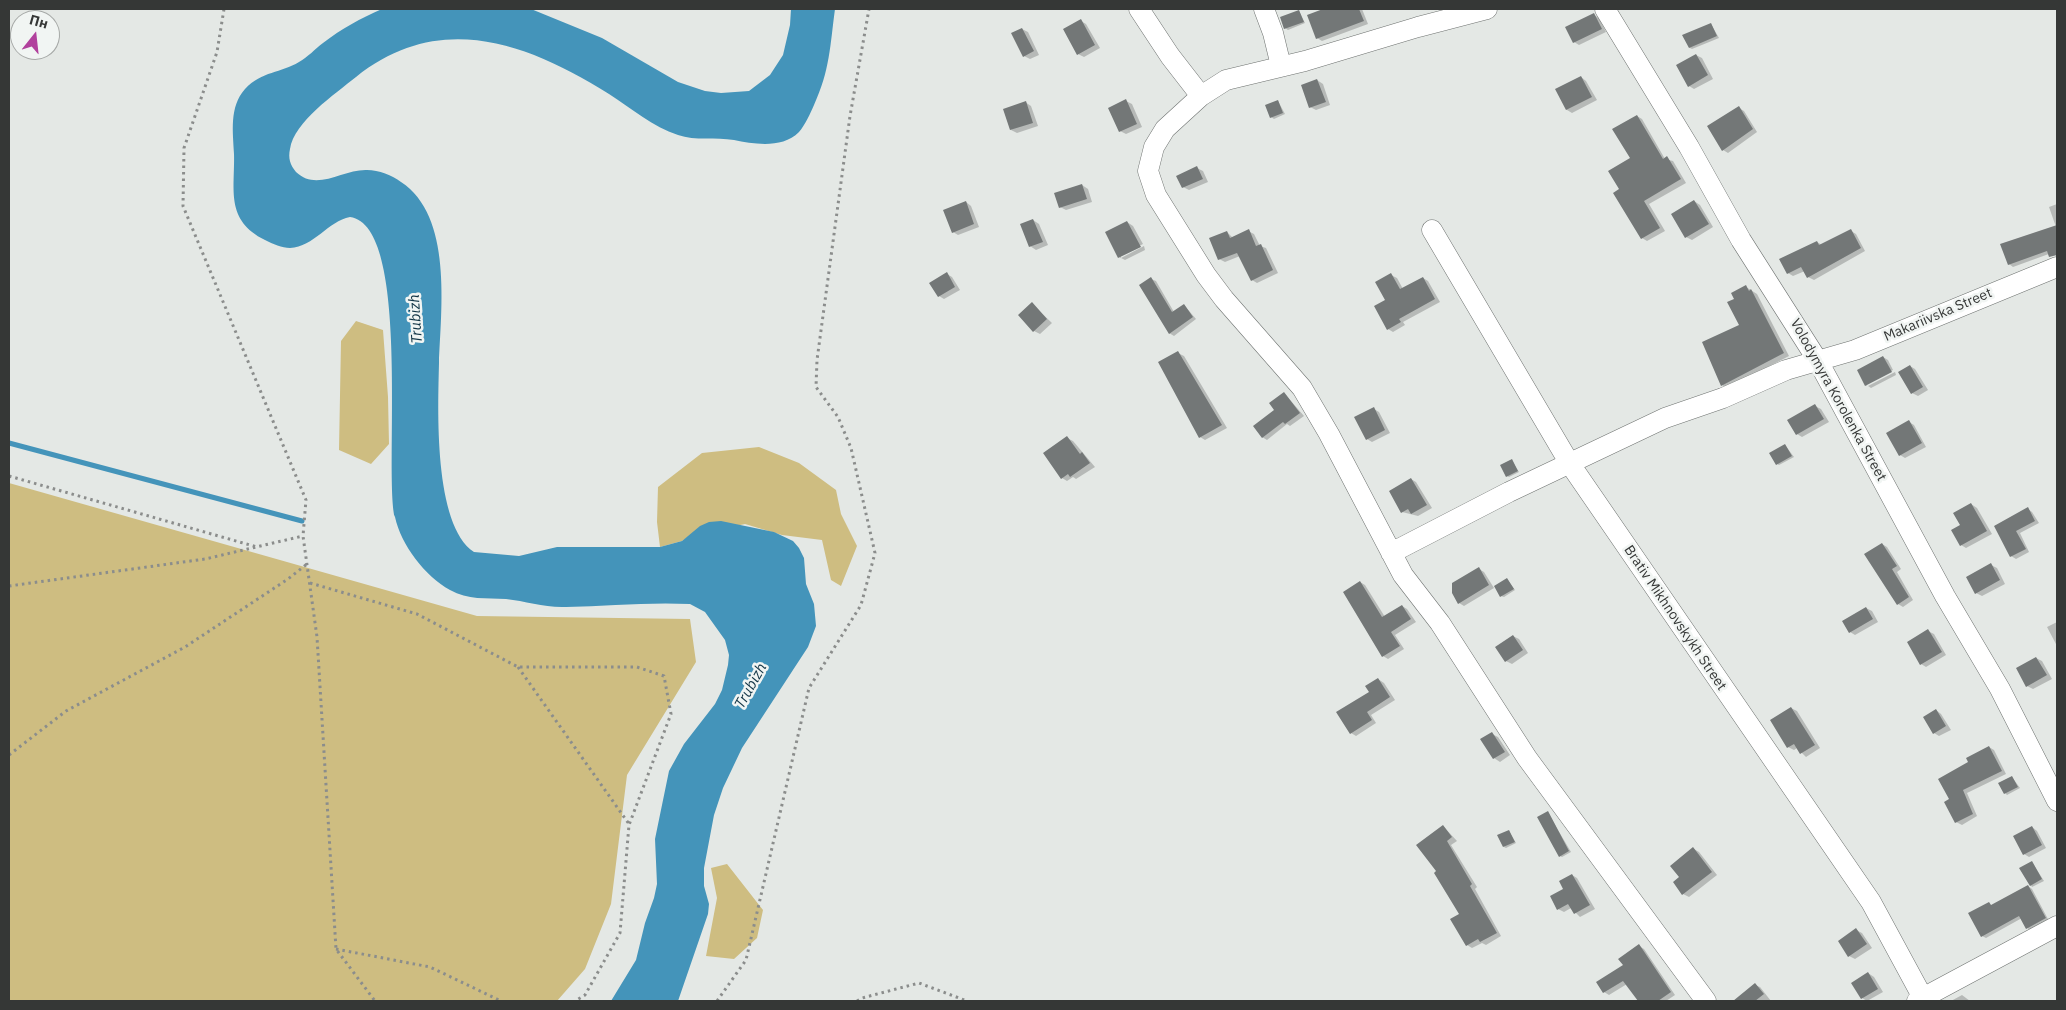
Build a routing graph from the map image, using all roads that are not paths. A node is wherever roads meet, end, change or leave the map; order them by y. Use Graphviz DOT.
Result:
graph roads {
  1 [pos="1139,9"];
  2 [pos="1264,9"];
  3 [pos="1487,9"];
  4 [pos="1605,9"];
  5 [pos="1281,66"];
  6 [pos="1201,96"];
  7 [pos="1432,230"];
  8 [pos="2057,267"];
  9 [pos="1818,361"];
  10 [pos="1570,464"];
  11 [pos="1391,553"];
  12 [pos="2057,800"];
  13 [pos="2057,926"];
  14 [pos="1921,1000"];
  15 [pos="1706,1001"];
  1 -- 6 [label="street"];
  2 -- 5 [label="street"];
  3 -- 5 [label="street"];
  4 -- 9 [label="street, Volodymyra Korolenka Street"];
  5 -- 6 [label="street"];
  6 -- 11 [label="street"];
  7 -- 10 [label="street, Brativ Mikhnovskykh Street"];
  8 -- 9 [label="street, Makariivska Street"];
  9 -- 10 [label="street, Makariivska Street"];
  9 -- 12 [label="street, Volodymyra Korolenka Street"];
  10 -- 11 [label="street, Makariivska Street"];
  10 -- 14 [label="street, Brativ Mikhnovskykh Street"];
  11 -- 15 [label="street"];
  13 -- 14 [label="street"];
}
